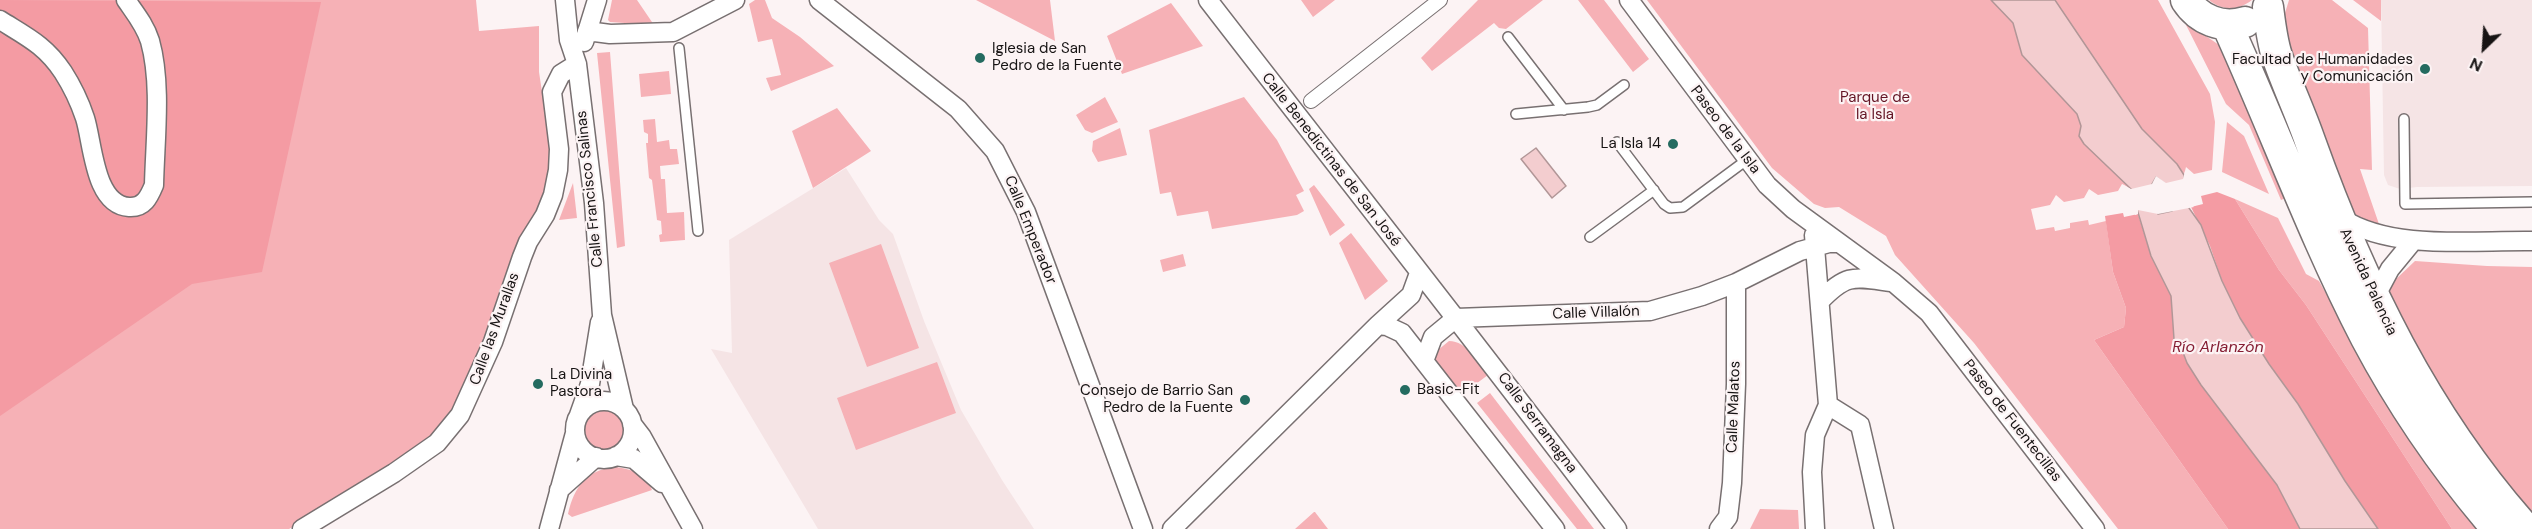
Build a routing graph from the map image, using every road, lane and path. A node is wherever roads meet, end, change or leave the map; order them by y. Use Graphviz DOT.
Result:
graph roads {
  1 [pos="126,0"];
  2 [pos="565,0"];
  3 [pos="597,0"];
  4 [pos="735,0"];
  5 [pos="819,0"];
  6 [pos="1208,0"];
  7 [pos="1440,0"];
  8 [pos="1629,0"];
  9 [pos="2186,0"];
  10 [pos="2270,3"];
  11 [pos="0,20"];
  12 [pos="2227,25"];
  13 [pos="587,31"];
  14 [pos="1508,37"];
  15 [pos="679,48"];
  16 [pos="577,64"];
  17 [pos="1624,85"];
  18 [pos="1311,101"];
  19 [pos="1564,110"];
  20 [pos="1516,114"];
  21 [pos="2404,119"];
  22 [pos="1617,142"];
  23 [pos="1748,159"];
  24 [pos="1654,190"];
  25 [pos="2532,202"];
  26 [pos="2337,215"];
  27 [pos="1815,226"];
  28 [pos="698,231"];
  29 [pos="1590,237"];
  30 [pos="2413,241"];
  31 [pos="2532,241"];
  32 [pos="1839,243"];
  33 [pos="1814,246"];
  34 [pos="1419,273"];
  35 [pos="1893,282"];
  36 [pos="1736,283"];
  37 [pos="2374,299"];
  38 [pos="1820,302"];
  39 [pos="602,315"];
  40 [pos="1456,318"];
  41 [pos="1378,326"];
  42 [pos="1424,361"];
  43 [pos="1828,405"];
  44 [pos="628,417"];
  45 [pos="577,425"];
  46 [pos="616,456"];
  47 [pos="596,457"];
  48 [pos="559,490"];
  49 [pos="670,490"];
  50 [pos="302,529"];
  51 [pos="549,529"];
  52 [pos="693,529"];
  53 [pos="1143,529"];
  54 [pos="1172,529"];
  55 [pos="1555,529"];
  56 [pos="1617,529"];
  57 [pos="1719,529"];
  58 [pos="1815,529"];
  59 [pos="1884,529"];
  60 [pos="2095,529"];
  61 [pos="2497,529"];
  62 [pos="2526,529"];
  1 -- 11 [label="street"];
  2 -- 16 [label="street, Calle Francisco Salinas"];
  3 -- 13 [label="street, Calle Francisco Salinas"];
  4 -- 13 [label="street"];
  5 -- 53 [label="street, Calle Emperador"];
  6 -- 34 [label="street, Calle Benedictinas de San José"];
  7 -- 18 [label="street"];
  8 -- 23 [label="street, Paseo de la Isla"];
  9 -- 12 [label="highway"];
  10 -- 12 [label="highway"];
  10 -- 26 [label="highway, Avenida Palencia"];
  12 -- 61 [label="highway, Avenida Palencia"];
  13 -- 16 [label="street, Calle Francisco Salinas"];
  14 -- 19 [label="lane"];
  15 -- 28 [label="lane"];
  16 -- 39 [label="street, Calle Francisco Salinas"];
  16 -- 50 [label="street, Calle las Murallas"];
  17 -- 19 [label="lane"];
  19 -- 20 [label="lane"];
  21 -- 25 [label="lane"];
  22 -- 24 [label="lane"];
  23 -- 24 [label="lane"];
  23 -- 27 [label="street, Paseo de la Isla"];
  24 -- 29 [label="lane"];
  26 -- 30 [label="street"];
  26 -- 37 [label="highway, Avenida Palencia"];
  27 -- 32 [label="street, Paseo de la Isla"];
  27 -- 33 [label="street"];
  30 -- 31 [label="street"];
  30 -- 37 [label="street"];
  32 -- 33 [label="street, Calle Villalón"];
  32 -- 35 [label="street, Paseo de la Isla"];
  33 -- 36 [label="street, Calle Villalón"];
  33 -- 38 [label="street"];
  34 -- 40 [label="street, Calle Benedictinas de San José"];
  34 -- 41 [label="street"];
  35 -- 38 [label="street"];
  35 -- 60 [label="street, Paseo de Fuentecillas"];
  36 -- 40 [label="street, Calle Villalón"];
  36 -- 57 [label="street, Calle Malatos"];
  37 -- 62 [label="highway, Avenida Palencia"];
  38 -- 43 [label="street"];
  39 -- 44 [label="street, Calle Francisco Salinas"];
  39 -- 45 [label="street, Calle Francisco Salinas"];
  40 -- 42 [label="street"];
  40 -- 56 [label="street, Calle Serramagna"];
  41 -- 42 [label="street"];
  41 -- 54 [label="street"];
  42 -- 55 [label="street"];
  43 -- 58 [label="street"];
  43 -- 59 [label="street"];
  44 -- 45 [label="street"];
  44 -- 46 [label="street"];
  44 -- 49 [label="street"];
  45 -- 47 [label="street"];
  45 -- 48 [label="street, Calle Francisco Salinas"];
  46 -- 47 [label="street"];
  46 -- 49 [label="street"];
  47 -- 48 [label="street"];
  48 -- 51 [label="street, Calle Francisco Salinas"];
  49 -- 52 [label="street"];
}
